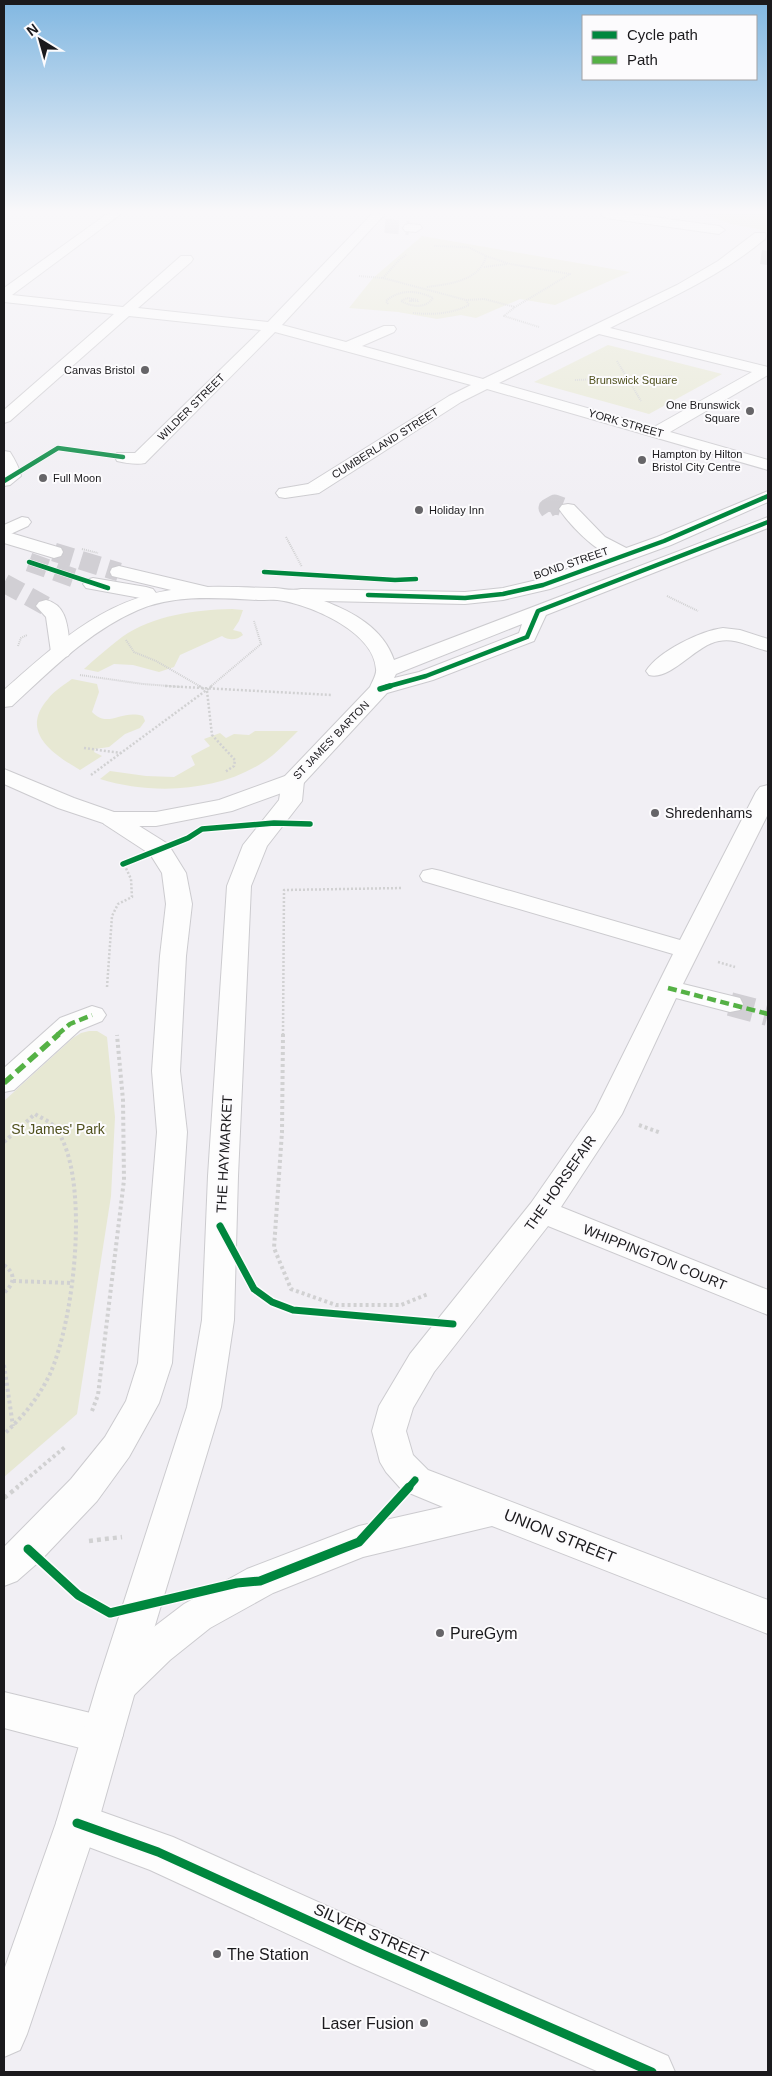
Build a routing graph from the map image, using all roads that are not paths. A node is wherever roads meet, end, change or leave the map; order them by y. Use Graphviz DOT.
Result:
graph roads {
  1 [pos="116,311"];
  2 [pos="124,311"];
  3 [pos="288,311"];
  4 [pos="633,311"];
  5 [pos="272,327"];
  6 [pos="389,329"];
  7 [pos="597,329"];
  8 [pos="348,347"];
  9 [pos="767,371"];
  10 [pos="483,384"];
  11 [pos="4,418"];
  12 [pos="657,432"];
  13 [pos="4,456"];
  14 [pos="123,457"];
  15 [pos="768,465"];
  16 [pos="4,481"];
  17 [pos="284,493"];
  18 [pos="768,496"];
  19 [pos="568,508"];
  20 [pos="550,511"];
  21 [pos="22,522"];
  22 [pos="768,522"];
  23 [pos="4,532"];
  24 [pos="4,537"];
  25 [pos="54,552"];
  26 [pos="4,554"];
  27 [pos="625,555"];
  28 [pos="586,556"];
  29 [pos="29,562"];
  30 [pos="119,572"];
  31 [pos="93,584"];
  32 [pos="204,592"];
  33 [pos="168,596"];
  34 [pos="288,596"];
  35 [pos="46,606"];
  36 [pos="768,645"];
  37 [pos="61,652"];
  38 [pos="656,671"];
  39 [pos="383,680"];
  40 [pos="4,701"];
  41 [pos="4,776"];
  42 [pos="293,781"];
  43 [pos="768,792"];
  44 [pos="112,819"];
  45 [pos="432,876"];
  46 [pos="688,950"];
  47 [pos="668,988"];
  48 [pos="730,1004"];
  49 [pos="92,1015"];
  50 [pos="4,1083"];
  51 [pos="542,1211"];
  52 [pos="768,1303"];
  53 [pos="494,1510"];
  54 [pos="16,1560"];
  55 [pos="768,1617"];
  56 [pos="117,1685"];
  57 [pos="4,1710"];
  58 [pos="103,1735"];
  59 [pos="77,1822"];
  60 [pos="4,2034"];
  61 [pos="652,2072"];
  1 -- 2 [label="main road, YORK STREET"];
  2 -- 5 [label="main road, YORK STREET"];
  2 -- 11 [label="main road"];
  3 -- 5 [label="main road, WILDER STREET"];
  4 -- 7 [label="main road"];
  5 -- 8 [label="main road, YORK STREET"];
  5 -- 14 [label="main road, WILDER STREET"];
  6 -- 8 [label="main road"];
  7 -- 9 [label="main road"];
  7 -- 10 [label="main road"];
  8 -- 10 [label="main road, YORK STREET"];
  9 -- 12 [label="main road"];
  10 -- 12 [label="main road, YORK STREET"];
  10 -- 17 [label="main road, CUMBERLAND STREET"];
  12 -- 15 [label="main road, YORK STREET"];
  13 -- 16 [label="main road"];
  18 -- 27 [label="main road, BOND STREET"];
  19 -- 27 [label="main road"];
  20 -- 28 [label="main road"];
  21 -- 23 [label="main road"];
  22 -- 39 [label="main road"];
  24 -- 25 [label="main road"];
  26 -- 29 [label="main road"];
  27 -- 28 [label="main road, BOND STREET"];
  28 -- 34 [label="main road, BOND STREET"];
  30 -- 32 [label="main road"];
  31 -- 33 [label="main road"];
  32 -- 33 [label="main road"];
  32 -- 34 [label="main road"];
  33 -- 37 [label="main road"];
  34 -- 39 [label="main road"];
  35 -- 37 [label="main road"];
  36 -- 38 [label="main road"];
  37 -- 40 [label="main road"];
  39 -- 42 [label="main road, ST JAMES' BARTON"];
  41 -- 44 [label="main road, ST JAMES' BARTON"];
  42 -- 44 [label="main road, ST JAMES' BARTON"];
  42 -- 56 [label="main road, THE HAYMARKET"];
  43 -- 46 [label="main road, THE HORSEFAIR"];
  44 -- 54 [label="main road"];
  45 -- 46 [label="main road"];
  46 -- 47 [label="main road, THE HORSEFAIR"];
  47 -- 48 [label="main road"];
  47 -- 51 [label="main road, THE HORSEFAIR"];
  49 -- 50 [label="main road"];
  51 -- 52 [label="main road, WHIPPINGTON COURT"];
  51 -- 53 [label="main road, THE HORSEFAIR"];
  53 -- 55 [label="main road, UNION STREET"];
  53 -- 56 [label="main road, UNION STREET"];
  56 -- 58 [label="main road, THE HAYMARKET"];
  57 -- 58 [label="main road"];
  58 -- 59 [label="main road, THE HAYMARKET"];
  59 -- 60 [label="main road, THE HAYMARKET"];
  59 -- 61 [label="main road, SILVER STREET"];
}
